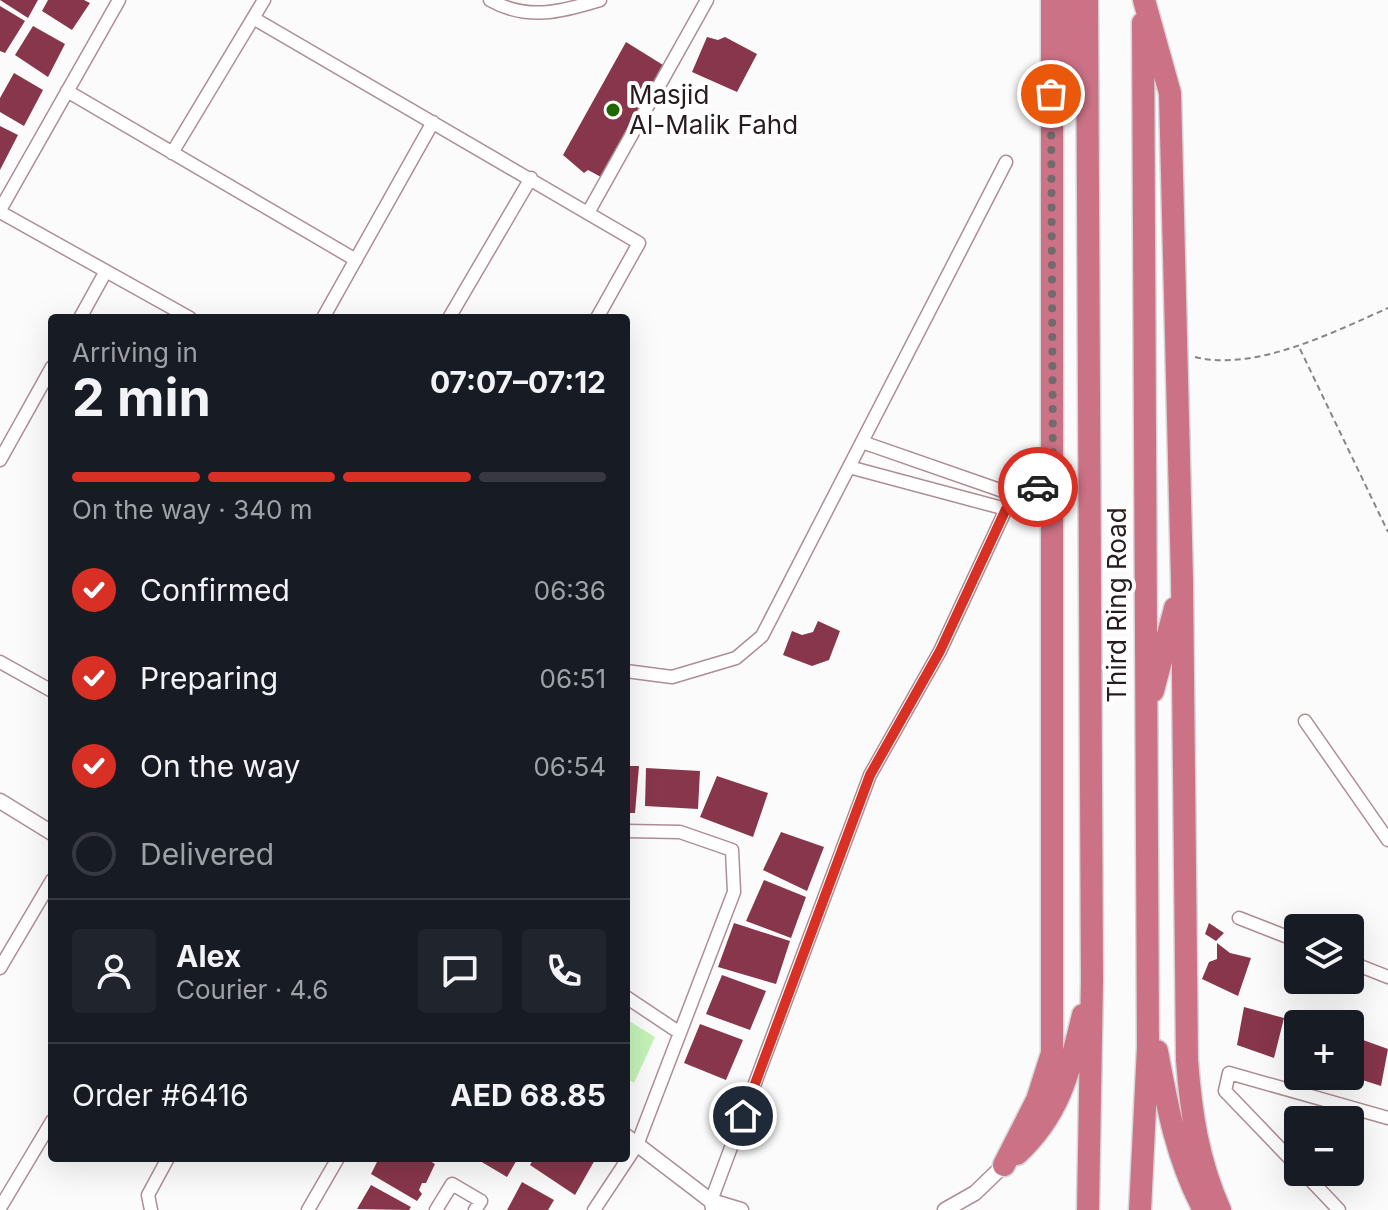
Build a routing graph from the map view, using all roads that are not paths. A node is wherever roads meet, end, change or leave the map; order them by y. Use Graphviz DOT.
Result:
graph roads {
  1 [pos="119,0"];
  2 [pos="264,0"];
  3 [pos="490,0"];
  4 [pos="600,0"];
  5 [pos="707,0"];
  6 [pos="1052,0"];
  7 [pos="1066,0"];
  8 [pos="1087,0"];
  9 [pos="1144,0"];
  10 [pos="253,18"];
  11 [pos="67,91"];
  12 [pos="1088,117"];
  13 [pos="433,122"];
  14 [pos="172,153"];
  15 [pos="1006,162"];
  16 [pos="531,178"];
  17 [pos="0,211"];
  18 [pos="589,211"];
  19 [pos="356,260"];
  20 [pos="106,271"];
  21 [pos="82,314"];
  22 [pos="183,314"];
  23 [pos="325,314"];
  24 [pos="451,314"];
  25 [pos="599,314"];
  26 [pos="48,374"];
  27 [pos="862,442"];
  28 [pos="0,460"];
  29 [pos="849,467"];
  30 [pos="1053,478"];
  31 [pos="1023,498"];
  32 [pos="1006,509"];
  33 [pos="1182,580"];
  34 [pos="0,662"];
  35 [pos="630,672"];
  36 [pos="48,689"];
  37 [pos="1146,719"];
  38 [pos="1305,721"];
  39 [pos="0,801"];
  40 [pos="48,831"];
  41 [pos="630,831"];
  42 [pos="1388,840"];
  43 [pos="48,887"];
  44 [pos="1239,918"];
  45 [pos="1284,936"];
  46 [pos="0,968"];
  47 [pos="1364,968"];
  48 [pos="1388,977"];
  49 [pos="1092,980"];
  50 [pos="630,1000"];
  51 [pos="1148,1000"];
  52 [pos="680,1033"];
  53 [pos="1346,1106"];
  54 [pos="1364,1111"];
  55 [pos="1388,1118"];
  56 [pos="48,1128"];
  57 [pos="631,1141"];
  58 [pos="1284,1152"];
  59 [pos="166,1162"];
  60 [pos="336,1162"];
  61 [pos="620,1162"];
  62 [pos="1004,1165"];
  63 [pos="1316,1186"];
  64 [pos="711,1206"];
  65 [pos="0,1208"];
  66 [pos="736,1208"];
  67 [pos="151,1210"];
  68 [pos="308,1210"];
  69 [pos="436,1210"];
  70 [pos="475,1210"];
  71 [pos="594,1210"];
  72 [pos="750,1210"];
  73 [pos="945,1210"];
  74 [pos="1088,1210"];
  75 [pos="1140,1210"];
  76 [pos="1204,1210"];
  77 [pos="1220,1210"];
  78 [pos="1339,1210"];
  1 -- 11 [label="street"];
  2 -- 10 [label="street"];
  3 -- 4 [label="street"];
  5 -- 18 [label="street"];
  6 -- 30 [label="highway"];
  7 -- 12 [label="highway"];
  8 -- 12 [label="highway, Third Ring Road"];
  9 -- 33 [label="highway"];
  9 -- 37 [label="highway, Third Ring Road"];
  10 -- 13 [label="street"];
  10 -- 14 [label="street"];
  11 -- 14 [label="street"];
  11 -- 17 [label="street"];
  12 -- 49 [label="highway, Third Ring Road"];
  13 -- 16 [label="street"];
  13 -- 19 [label="street"];
  14 -- 19 [label="street"];
  15 -- 27 [label="street"];
  16 -- 18 [label="street"];
  16 -- 24 [label="street"];
  17 -- 20 [label="street"];
  18 -- 25 [label="street"];
  19 -- 23 [label="street"];
  20 -- 21 [label="street"];
  20 -- 22 [label="street"];
  26 -- 28 [label="street"];
  27 -- 29 [label="street"];
  27 -- 31 [label="street"];
  29 -- 32 [label="street"];
  29 -- 35 [label="street"];
  30 -- 31 [label="street"];
  30 -- 62 [label="highway"];
  31 -- 32 [label="street"];
  32 -- 64 [label="street"];
  33 -- 37 [label="highway"];
  33 -- 77 [label="highway"];
  34 -- 36 [label="street"];
  37 -- 51 [label="highway, Third Ring Road"];
  38 -- 42 [label="street"];
  39 -- 40 [label="street"];
  41 -- 52 [label="street"];
  43 -- 46 [label="street"];
  44 -- 45 [label="street"];
  47 -- 48 [label="street"];
  49 -- 62 [label="highway"];
  49 -- 74 [label="highway, Third Ring Road"];
  50 -- 52 [label="street"];
  51 -- 75 [label="highway, Third Ring Road"];
  51 -- 76 [label="highway"];
  52 -- 57 [label="street"];
  53 -- 58 [label="street"];
  54 -- 55 [label="street"];
  56 -- 65 [label="street"];
  57 -- 64 [label="street"];
  59 -- 67 [label="street"];
  60 -- 68 [label="street"];
  61 -- 71 [label="street"];
  62 -- 73 [label="street"];
  63 -- 78 [label="street"];
  64 -- 66 [label="street"];
  66 -- 72 [label="street"];
  69 -- 70 [label="street"];
}
